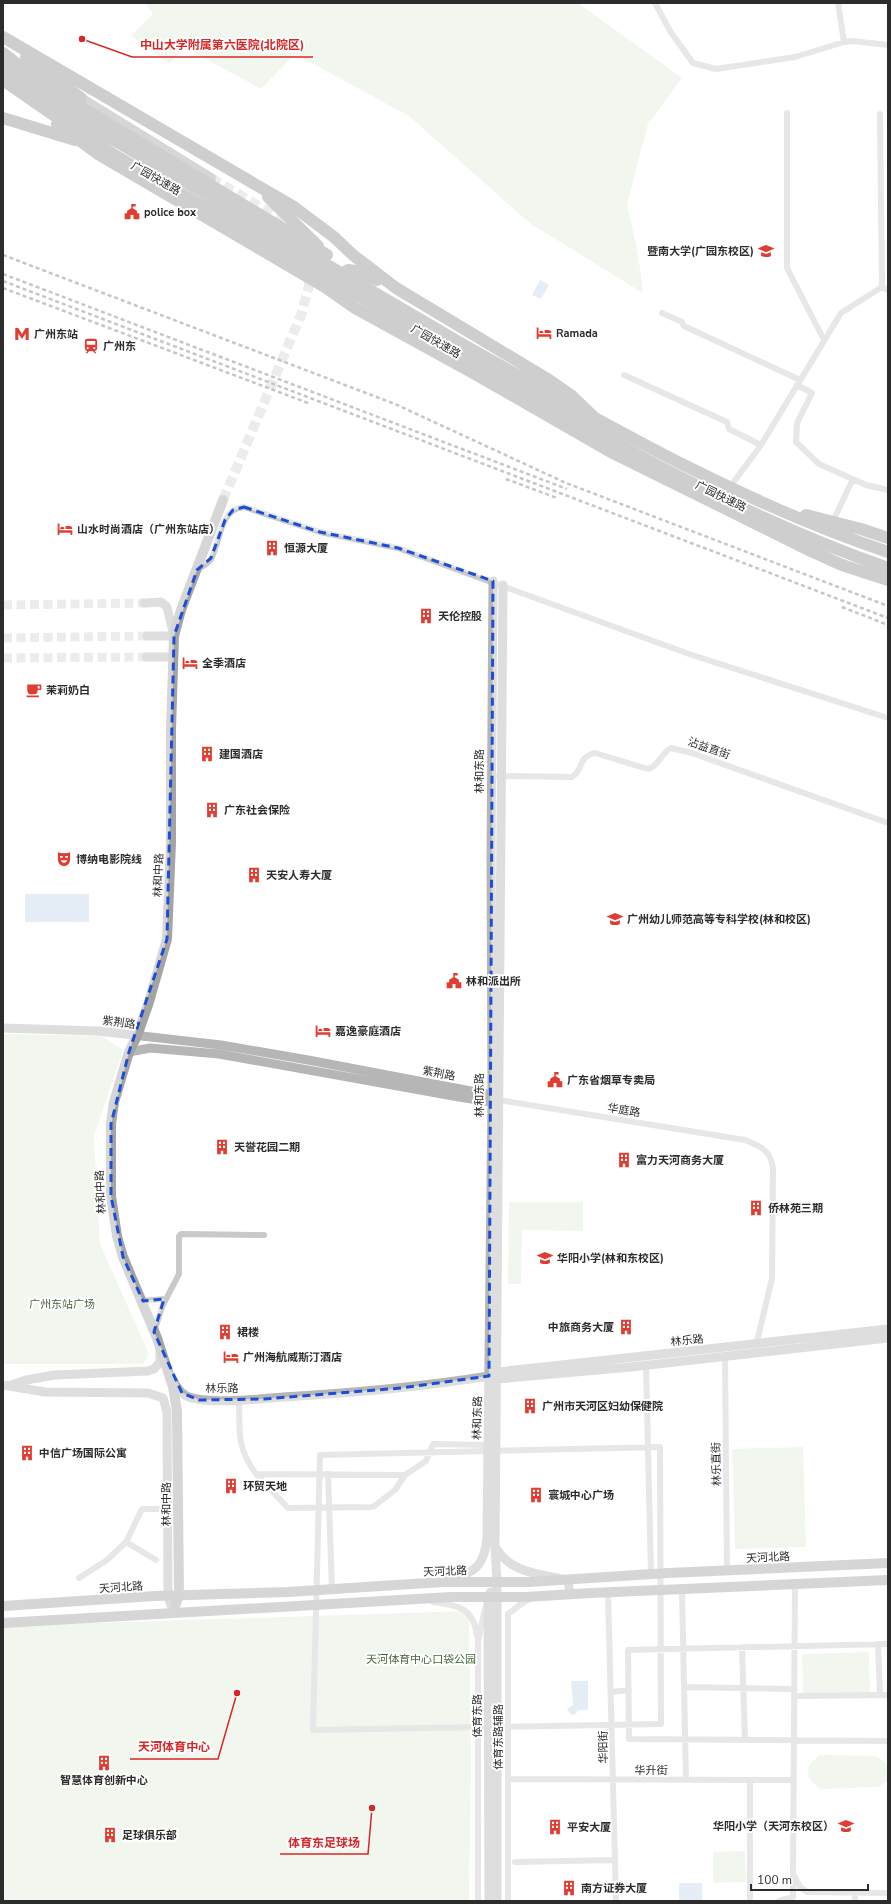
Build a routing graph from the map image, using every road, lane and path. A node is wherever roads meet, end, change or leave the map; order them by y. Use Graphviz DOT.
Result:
graph roads {
  1 [pos="655,3"];
  2 [pos="838,3"];
  3 [pos="3,38"];
  4 [pos="844,42"];
  5 [pos="888,45"];
  6 [pos="3,52"];
  7 [pos="3,66"];
  8 [pos="3,80"];
  9 [pos="3,84"];
  10 [pos="81,98"];
  11 [pos="787,113"];
  12 [pos="880,114"];
  13 [pos="3,118"];
  14 [pos="82,142"];
  15 [pos="211,178"];
  16 [pos="255,185"];
  17 [pos="327,255"];
  18 [pos="325,287"];
  19 [pos="396,288"];
  20 [pos="885,288"];
  21 [pos="355,308"];
  22 [pos="662,313"];
  23 [pos="824,340"];
  24 [pos="460,348"];
  25 [pos="624,375"];
  26 [pos="799,383"];
  27 [pos="596,418"];
  28 [pos="760,445"];
  29 [pos="633,463"];
  30 [pos="853,479"];
  31 [pos="730,487"];
  32 [pos="888,490"];
  33 [pos="223,500"];
  34 [pos="739,505"];
  35 [pos="782,510"];
  36 [pos="833,521"];
  37 [pos="888,538"];
  38 [pos="888,552"];
  39 [pos="888,568"];
  40 [pos="197,570"];
  41 [pos="888,580"];
  42 [pos="493,582"];
  43 [pos="503,585"];
  44 [pos="144,603"];
  45 [pos="148,636"];
  46 [pos="174,636"];
  47 [pos="146,657"];
  48 [pos="173,657"];
  49 [pos="888,718"];
  50 [pos="496,776"];
  51 [pos="888,823"];
  52 [pos="3,1028"];
  53 [pos="137,1036"];
  54 [pos="130,1052"];
  55 [pos="494,1099"];
  56 [pos="264,1235"];
  57 [pos="165,1299"];
  58 [pos="143,1301"];
  59 [pos="888,1329"];
  60 [pos="154,1332"];
  61 [pos="888,1338"];
  62 [pos="159,1344"];
  63 [pos="755,1349"];
  64 [pos="725,1356"];
  65 [pos="646,1365"];
  66 [pos="495,1376"];
  67 [pos="7,1385"];
  68 [pos="239,1400"];
  69 [pos="488,1445"];
  70 [pos="320,1455"];
  71 [pos="256,1474"];
  72 [pos="328,1474"];
  73 [pos="405,1475"];
  74 [pos="328,1508"];
  75 [pos="158,1509"];
  76 [pos="126,1542"];
  77 [pos="495,1547"];
  78 [pos="156,1560"];
  79 [pos="888,1563"];
  80 [pos="728,1571"];
  81 [pos="651,1574"];
  82 [pos="79,1578"];
  83 [pos="568,1580"];
  84 [pos="888,1580"];
  85 [pos="443,1582"];
  86 [pos="497,1582"];
  87 [pos="795,1583"];
  88 [pos="682,1588"];
  89 [pos="332,1589"];
  90 [pos="608,1592"];
  91 [pos="570,1594"];
  92 [pos="178,1595"];
  93 [pos="168,1596"];
  94 [pos="493,1596"];
  95 [pos="543,1596"];
  96 [pos="415,1599"];
  97 [pos="3,1606"];
  98 [pos="173,1612"];
  99 [pos="508,1614"];
  100 [pos="3,1623"];
  101 [pos="496,1630"];
  102 [pos="478,1641"];
  103 [pos="878,1644"];
  104 [pos="888,1644"];
  105 [pos="794,1646"];
  106 [pos="742,1648"];
  107 [pos="684,1649"];
  108 [pos="685,1687"];
  109 [pos="744,1688"];
  110 [pos="794,1689"];
  111 [pos="629,1690"];
  112 [pos="612,1692"];
  113 [pos="880,1695"];
  114 [pos="888,1695"];
  115 [pos="794,1696"];
  116 [pos="685,1739"];
  117 [pos="745,1740"];
  118 [pos="794,1740"];
  119 [pos="888,1741"];
  120 [pos="508,1779"];
  121 [pos="613,1780"];
  122 [pos="686,1780"];
  123 [pos="750,1780"];
  124 [pos="794,1780"];
  125 [pos="493,1787"];
  126 [pos="477,1788"];
  127 [pos="615,1860"];
  128 [pos="515,1862"];
  129 [pos="793,1874"];
  130 [pos="855,1893"];
  131 [pos="888,1893"];
  132 [pos="478,1901"];
  133 [pos="489,1901"];
  134 [pos="497,1901"];
  135 [pos="508,1901"];
  136 [pos="616,1901"];
  137 [pos="750,1901"];
  138 [pos="779,1901"];
  139 [pos="855,1901"];
  1 -- 4 [label="street"];
  2 -- 4 [label="street"];
  3 -- 10 [label="highway"];
  3 -- 16 [label="highway"];
  4 -- 5 [label="street"];
  6 -- 10 [label="highway"];
  6 -- 17 [label="highway"];
  7 -- 24 [label="highway, 广园快速路, bridge"];
  8 -- 24 [label="highway, 广园快速路, bridge"];
  9 -- 14 [label="highway"];
  10 -- 15 [label="main road"];
  11 -- 23 [label="street"];
  12 -- 20 [label="street"];
  13 -- 14 [label="highway"];
  14 -- 18 [label="highway"];
  16 -- 17 [label="highway"];
  16 -- 19 [label="highway"];
  17 -- 18 [label="highway"];
  18 -- 21 [label="highway"];
  19 -- 21 [label="highway"];
  19 -- 27 [label="highway"];
  20 -- 23 [label="street"];
  21 -- 29 [label="highway"];
  22 -- 26 [label="street"];
  23 -- 26 [label="street"];
  24 -- 27 [label="highway, 广园快速路"];
  24 -- 34 [label="highway, 广园快速路"];
  25 -- 28 [label="street"];
  26 -- 28 [label="street"];
  26 -- 30 [label="street"];
  27 -- 31 [label="highway, 广园快速路"];
  28 -- 31 [label="street"];
  29 -- 34 [label="highway"];
  29 -- 41 [label="highway"];
  30 -- 32 [label="street"];
  30 -- 36 [label="street"];
  31 -- 35 [label="highway, 广园快速路"];
  33 -- 40 [label="main road, 林和中路"];
  34 -- 39 [label="highway, 广园快速路"];
  35 -- 36 [label="highway"];
  35 -- 38 [label="highway"];
  36 -- 37 [label="highway"];
  40 -- 42 [label="street"];
  40 -- 46 [label="main road, 林和中路"];
  42 -- 43 [label="street"];
  42 -- 50 [label="street, 林和东路"];
  43 -- 49 [label="street"];
  43 -- 50 [label="street, 林和东路"];
  44 -- 46 [label="street"];
  45 -- 46 [label="street"];
  46 -- 48 [label="main road, 林和中路"];
  47 -- 48 [label="street"];
  48 -- 53 [label="main road, 林和中路"];
  50 -- 51 [label="street, 沾益直街"];
  50 -- 55 [label="street, 林和东路"];
  52 -- 53 [label="street, 紫荆路"];
  53 -- 54 [label="main road, 林和中路"];
  53 -- 55 [label="street, 紫荆路"];
  54 -- 55 [label="street, 紫荆路"];
  54 -- 58 [label="main road, 林和中路"];
  55 -- 63 [label="street, 华庭路"];
  55 -- 66 [label="street, 林和东路"];
  56 -- 57 [label="street"];
  57 -- 58 [label="street"];
  57 -- 60 [label="street"];
  58 -- 60 [label="main road, 林和中路"];
  59 -- 63 [label="street, 林乐路"];
  60 -- 62 [label="main road, 林和中路"];
  61 -- 63 [label="street, 林乐路"];
  62 -- 67 [label="street"];
  62 -- 68 [label="street, 林乐路"];
  62 -- 92 [label="main road, 林和中路"];
  63 -- 64 [label="street, 林乐路"];
  63 -- 66 [label="street, 林乐路"];
  64 -- 65 [label="street, 林乐路"];
  64 -- 80 [label="street, 林乐直街"];
  65 -- 66 [label="street, 林乐路"];
  65 -- 81 [label="street"];
  66 -- 68 [label="street, 林乐路"];
  66 -- 69 [label="street, 林和东路"];
  66 -- 77 [label="street, 林和东路"];
  67 -- 93 [label="street, 林和中路"];
  68 -- 71 [label="street"];
  69 -- 73 [label="street"];
  69 -- 85 [label="street, 林和东路"];
  70 -- 70 [label="street"];
  71 -- 72 [label="street"];
  71 -- 74 [label="street"];
  72 -- 73 [label="street"];
  72 -- 74 [label="street"];
  73 -- 74 [label="street"];
  74 -- 89 [label="street"];
  75 -- 76 [label="street"];
  76 -- 78 [label="street"];
  76 -- 82 [label="street"];
  77 -- 83 [label="street"];
  77 -- 86 [label="street, 林和东路"];
  79 -- 80 [label="main road, 天河北路"];
  80 -- 81 [label="main road, 天河北路"];
  81 -- 83 [label="main road, 天河北路"];
  83 -- 86 [label="main road, 天河北路"];
  83 -- 91 [label="street"];
  84 -- 87 [label="main road"];
  85 -- 86 [label="main road, 天河北路"];
  85 -- 89 [label="main road, 天河北路"];
  86 -- 94 [label="street, 体育东路"];
  87 -- 88 [label="main road"];
  87 -- 105 [label="street"];
  88 -- 90 [label="main road"];
  88 -- 107 [label="street"];
  89 -- 92 [label="main road, 天河北路"];
  90 -- 91 [label="main road"];
  90 -- 112 [label="street, 华阳街"];
  91 -- 95 [label="main road"];
  92 -- 93 [label="main road, 天河北路"];
  92 -- 98 [label="main road, 林和中路"];
  93 -- 97 [label="main road, 天河北路"];
  93 -- 98 [label="street, 林和中路"];
  94 -- 95 [label="main road"];
  94 -- 96 [label="main road"];
  94 -- 101 [label="street, 体育东路"];
  94 -- 102 [label="street, 体育东路辅路"];
  94 -- 125 [label="street, 体育东路"];
  95 -- 99 [label="street"];
  96 -- 98 [label="main road"];
  96 -- 102 [label="street"];
  98 -- 100 [label="main road"];
  99 -- 101 [label="street"];
  99 -- 120 [label="street, 体育东路辅路"];
  101 -- 125 [label="street, 体育东路"];
  102 -- 126 [label="street, 体育东路辅路"];
  103 -- 104 [label="street"];
  103 -- 105 [label="street"];
  103 -- 113 [label="street"];
  105 -- 106 [label="street"];
  105 -- 110 [label="street"];
  106 -- 107 [label="street"];
  106 -- 109 [label="street"];
  107 -- 108 [label="street"];
  107 -- 111 [label="street"];
  108 -- 109 [label="street"];
  108 -- 116 [label="street"];
  109 -- 110 [label="street"];
  109 -- 117 [label="street"];
  110 -- 115 [label="street"];
  111 -- 112 [label="street"];
  111 -- 116 [label="street"];
  112 -- 121 [label="street, 华阳街"];
  113 -- 114 [label="street"];
  113 -- 115 [label="street"];
  115 -- 118 [label="street"];
  116 -- 117 [label="street"];
  116 -- 122 [label="street"];
  117 -- 118 [label="street"];
  118 -- 119 [label="street"];
  118 -- 124 [label="street"];
  120 -- 121 [label="street, 华升街"];
  120 -- 135 [label="street, 体育东路辅路"];
  121 -- 122 [label="street, 华升街"];
  121 -- 127 [label="street, 华阳街"];
  122 -- 123 [label="street, 华升街"];
  123 -- 124 [label="street, 华升街"];
  123 -- 137 [label="street"];
  124 -- 129 [label="street"];
  125 -- 126 [label="street"];
  125 -- 133 [label="street, 体育东路"];
  125 -- 134 [label="street, 体育东路"];
  126 -- 132 [label="street, 体育东路辅路"];
  127 -- 128 [label="street"];
  127 -- 136 [label="street, 华阳街"];
  129 -- 130 [label="street"];
  129 -- 138 [label="street"];
  130 -- 131 [label="street"];
  130 -- 139 [label="street"];
}
